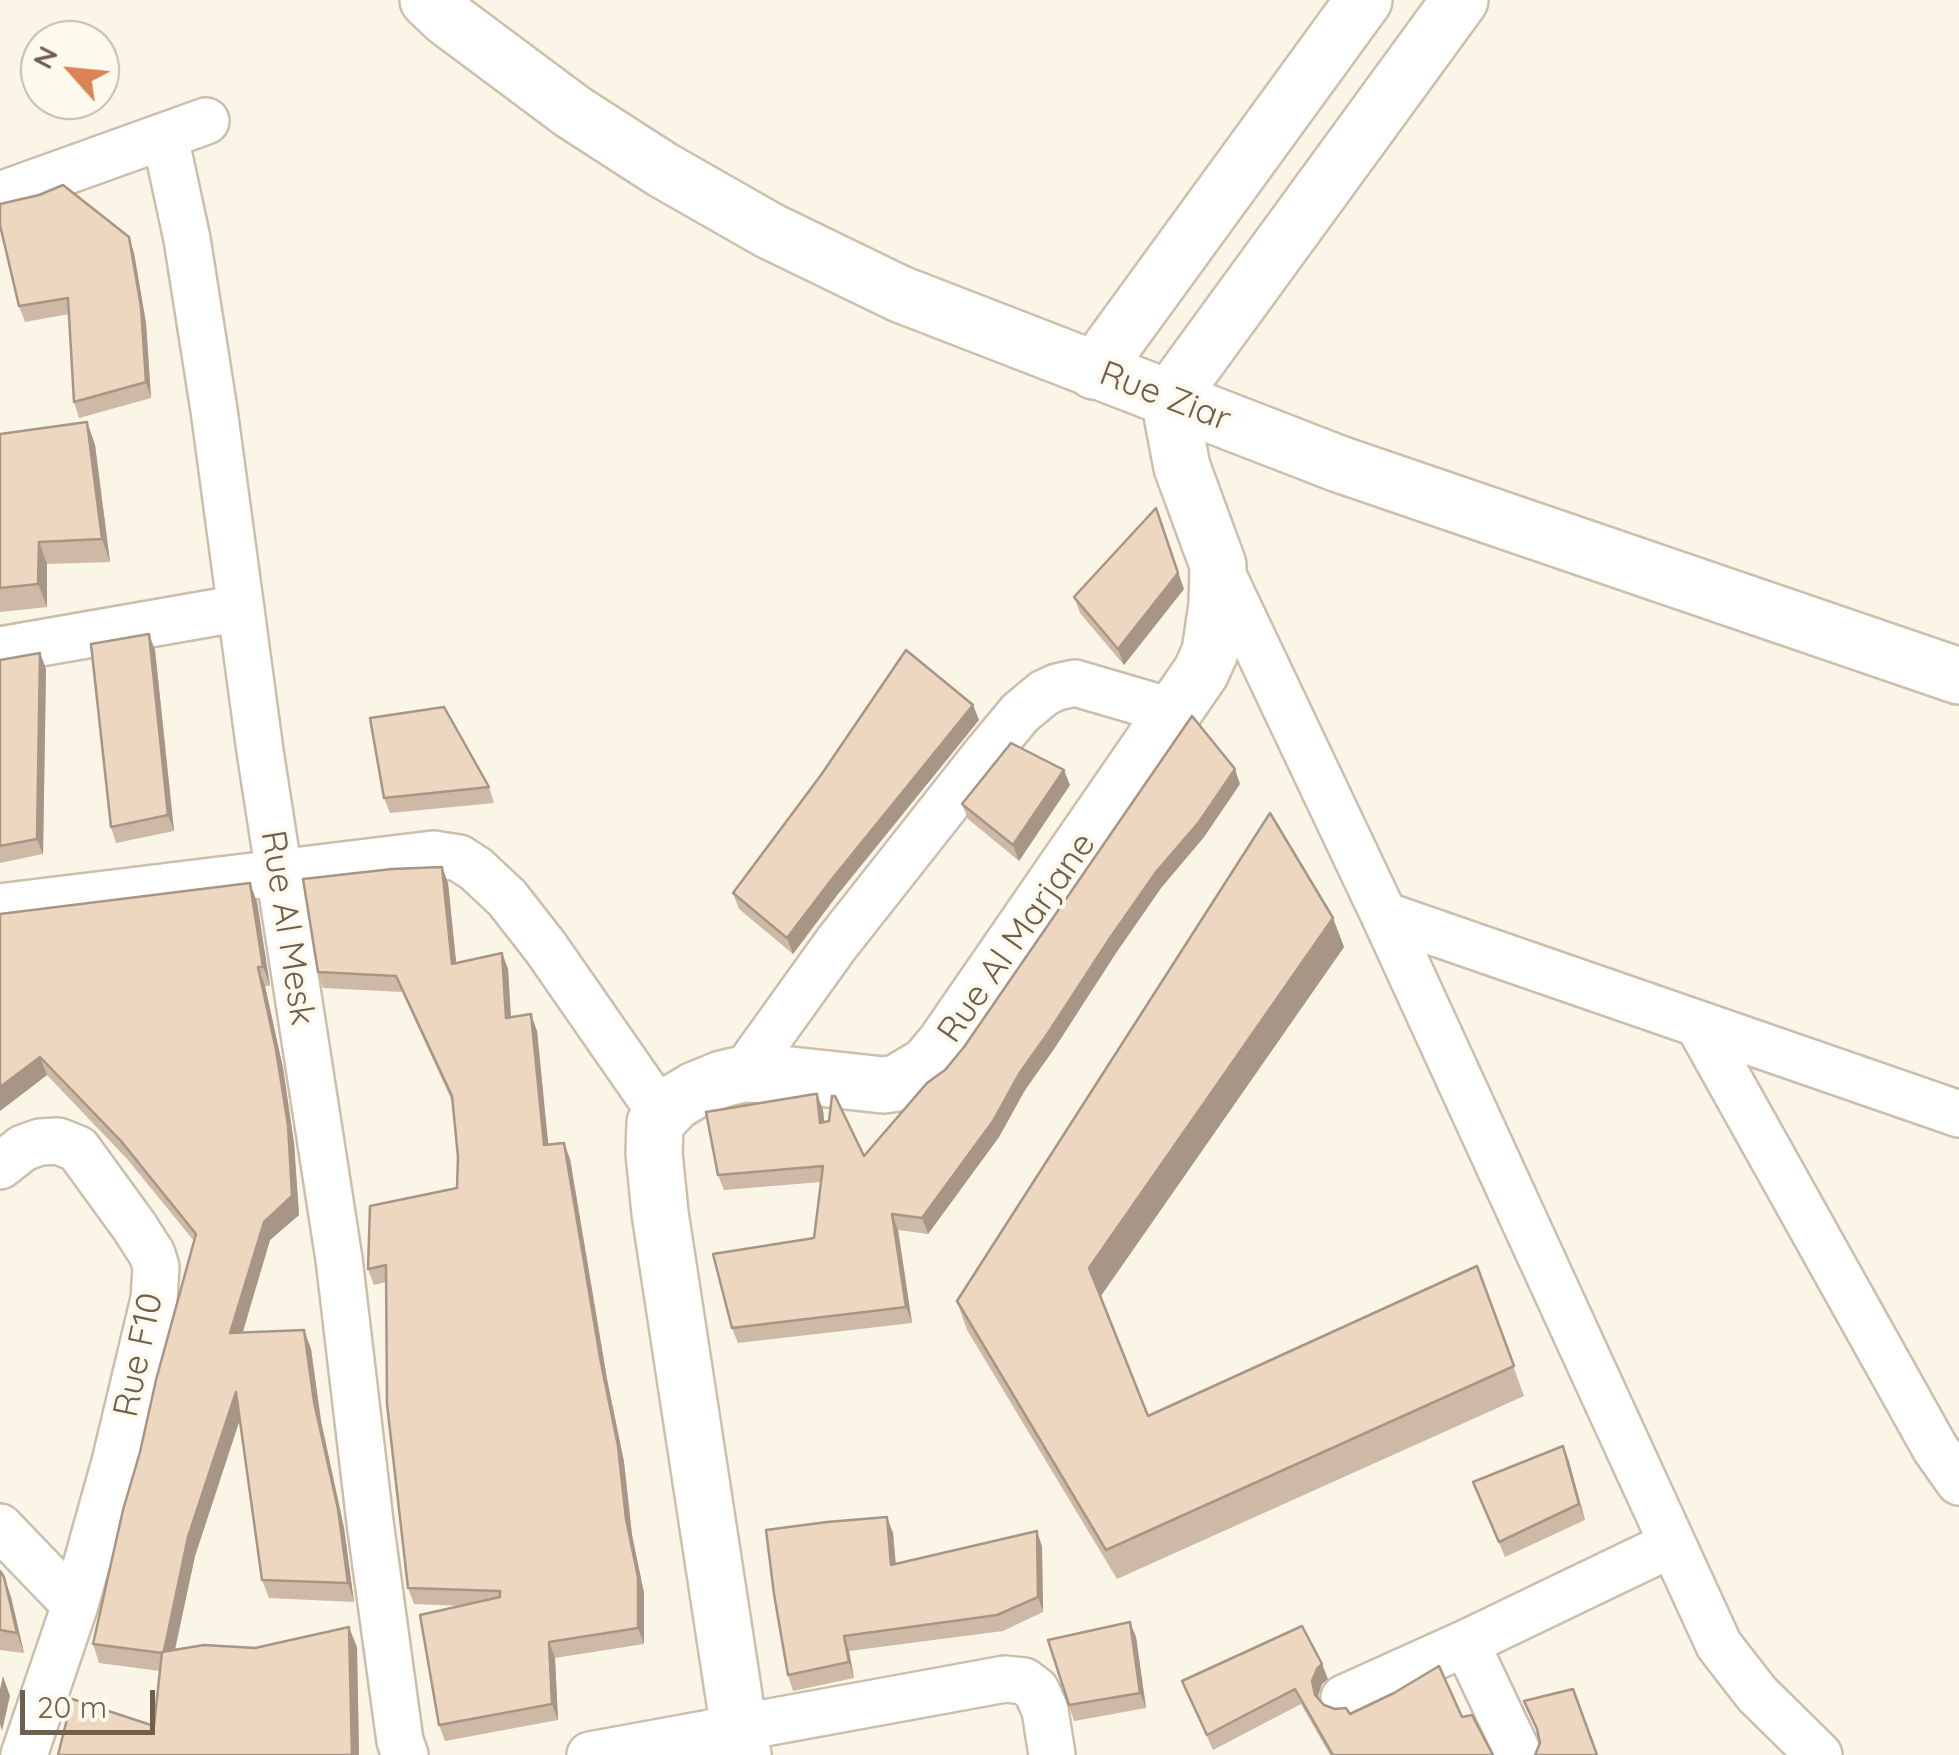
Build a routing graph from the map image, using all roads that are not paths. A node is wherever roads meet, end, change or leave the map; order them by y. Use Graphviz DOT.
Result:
graph roads {
  1 [pos="428,0"];
  2 [pos="1364,0"];
  3 [pos="1460,0"];
  4 [pos="0,196"];
  5 [pos="1094,370"];
  6 [pos="1169,399"];
  7 [pos="1218,565"];
  8 [pos="241,608"];
  9 [pos="0,650"];
  10 [pos="1959,676"];
  11 [pos="1174,712"];
  12 [pos="280,873"];
  13 [pos="0,907"];
  14 [pos="1384,915"];
  15 [pos="1698,1024"];
  16 [pos="744,1074"];
  17 [pos="1959,1114"];
  18 [pos="662,1115"];
  19 [pos="0,1166"];
  20 [pos="1959,1482"];
  21 [pos="0,1528"];
  22 [pos="1672,1544"];
  23 [pos="74,1605"];
  24 [pos="1466,1642"];
  25 [pos="1344,1698"];
  26 [pos="401,1738"];
  27 [pos="741,1741"];
  28 [pos="24,1755"];
  29 [pos="590,1755"];
  30 [pos="1052,1755"];
  31 [pos="1519,1755"];
  32 [pos="1819,1755"];
  1 -- 5 [label="main road, Rue Ziar"];
  2 -- 5 [label="main road"];
  3 -- 6 [label="main road"];
  4 -- 8 [label="street, Rue Al Mesk"];
  5 -- 6 [label="main road, Rue Ziar"];
  6 -- 7 [label="main road, Rue Al Marjane"];
  6 -- 10 [label="main road, Rue Ziar"];
  7 -- 11 [label="main road, Rue Al Marjane"];
  7 -- 14 [label="street"];
  8 -- 9 [label="street"];
  8 -- 12 [label="street, Rue Al Mesk"];
  11 -- 16 [label="main road, Rue Al Marjane"];
  11 -- 16 [label="street"];
  12 -- 13 [label="street"];
  12 -- 18 [label="street"];
  12 -- 26 [label="street, Rue Al Mesk"];
  14 -- 15 [label="street"];
  14 -- 22 [label="street"];
  15 -- 17 [label="street"];
  15 -- 20 [label="street"];
  16 -- 18 [label="main road, Rue Al Marjane"];
  18 -- 27 [label="main road"];
  19 -- 23 [label="street, Rue F10"];
  21 -- 23 [label="street"];
  22 -- 24 [label="street"];
  22 -- 32 [label="street"];
  23 -- 28 [label="street, Rue F10"];
  24 -- 25 [label="street"];
  24 -- 31 [label="street"];
  27 -- 29 [label="street"];
  27 -- 30 [label="street"];
}
